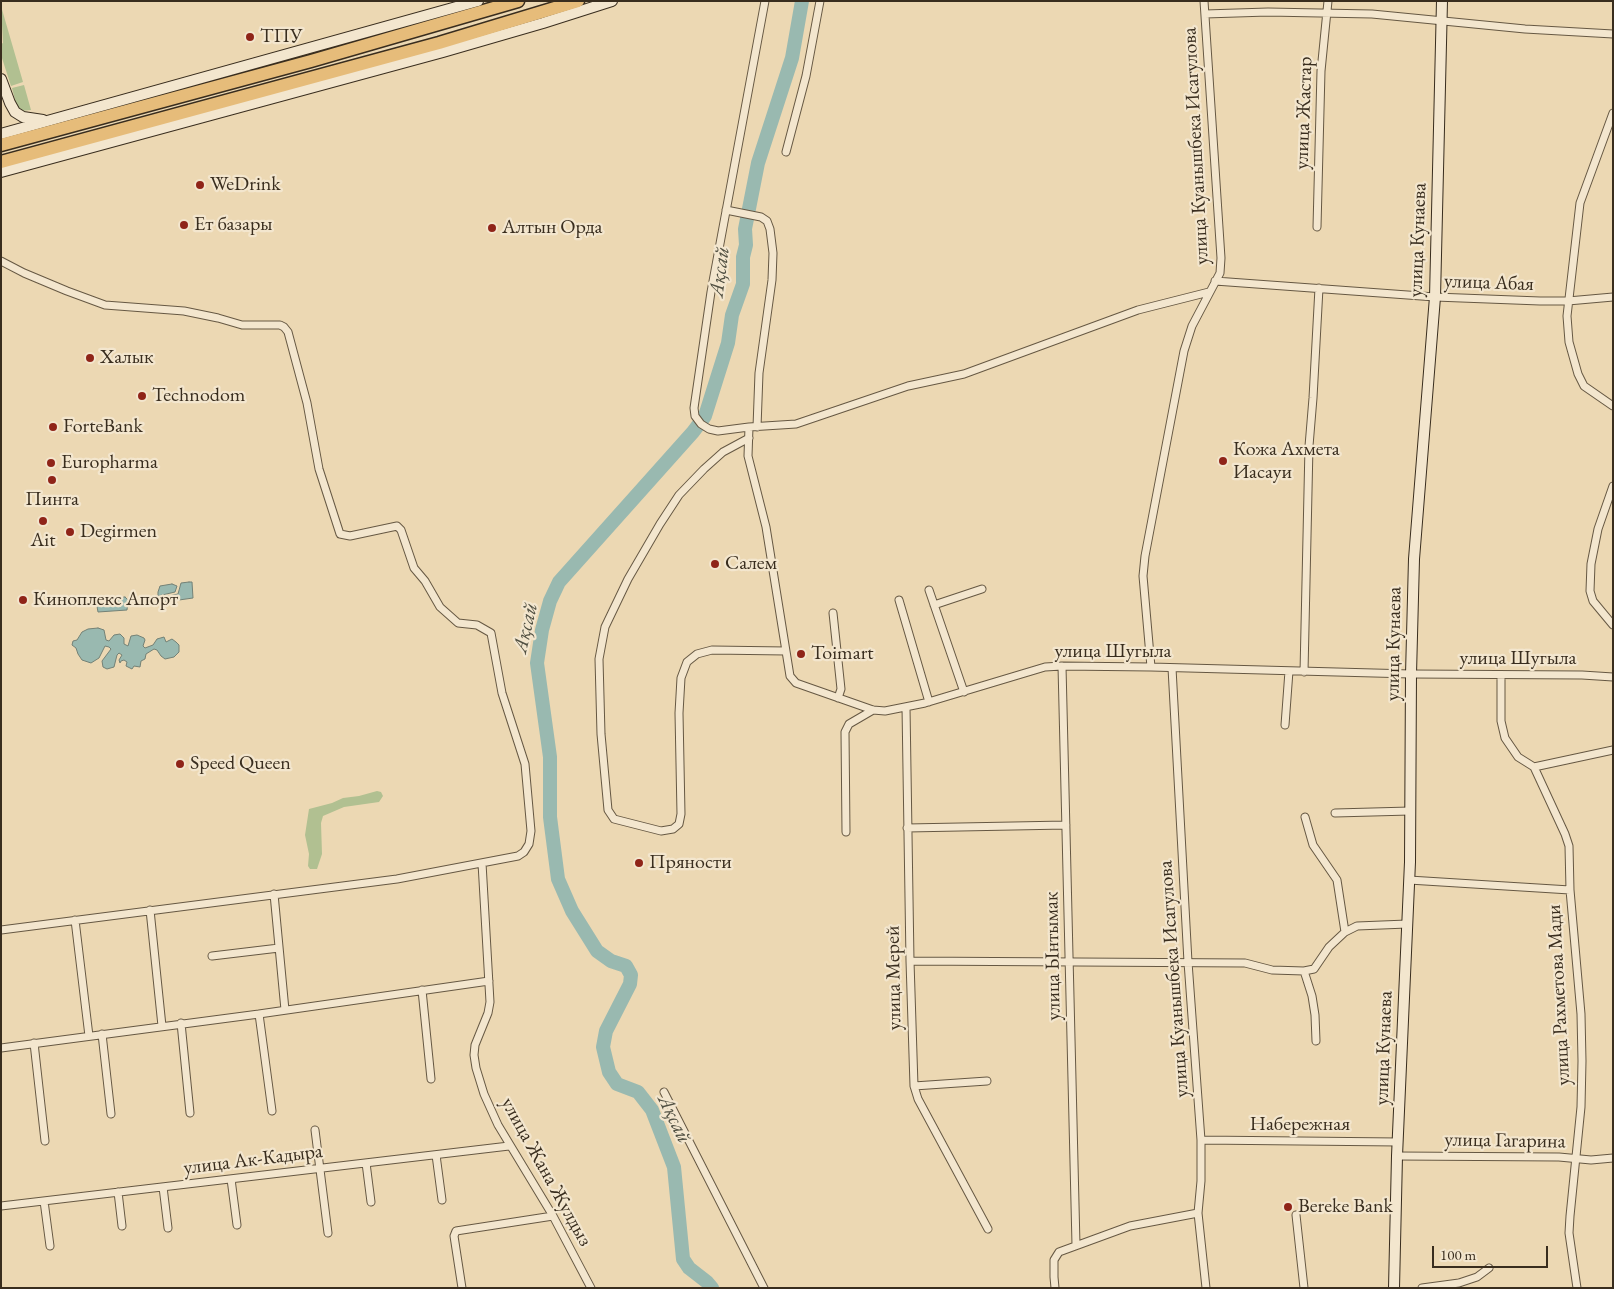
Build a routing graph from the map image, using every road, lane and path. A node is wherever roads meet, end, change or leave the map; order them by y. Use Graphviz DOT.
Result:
graph roads {
  1 [pos="478,1"];
  2 [pos="518,1"];
  3 [pos="578,1"];
  4 [pos="612,1"];
  5 [pos="764,1"];
  6 [pos="820,1"];
  7 [pos="1204,1"];
  8 [pos="1328,1"];
  9 [pos="1442,1"];
  10 [pos="1327,13"];
  11 [pos="1205,14"];
  12 [pos="1442,21"];
  13 [pos="1613,34"];
  14 [pos="1,79"];
  15 [pos="1613,112"];
  16 [pos="51,120"];
  17 [pos="1,134"];
  18 [pos="1,144"];
  19 [pos="786,152"];
  20 [pos="1,162"];
  21 [pos="1,172"];
  22 [pos="726,210"];
  23 [pos="1317,227"];
  24 [pos="1,260"];
  25 [pos="1215,281"];
  26 [pos="1319,288"];
  27 [pos="1209,292"];
  28 [pos="1435,297"];
  29 [pos="1613,297"];
  30 [pos="1568,301"];
  31 [pos="1613,406"];
  32 [pos="753,427"];
  33 [pos="749,438"];
  34 [pos="1613,486"];
  35 [pos="982,589"];
  36 [pos="929,590"];
  37 [pos="899,600"];
  38 [pos="934,605"];
  39 [pos="833,613"];
  40 [pos="1613,625"];
  41 [pos="786,651"];
  42 [pos="1062,666"];
  43 [pos="1151,666"];
  44 [pos="1172,668"];
  45 [pos="1289,671"];
  46 [pos="1304,672"];
  47 [pos="1411,674"];
  48 [pos="1501,675"];
  49 [pos="1613,677"];
  50 [pos="964,692"];
  51 [pos="838,698"];
  52 [pos="929,702"];
  53 [pos="906,707"];
  54 [pos="873,710"];
  55 [pos="1285,725"];
  56 [pos="1613,750"];
  57 [pos="1534,767"];
  58 [pos="1410,811"];
  59 [pos="1335,813"];
  60 [pos="1305,817"];
  61 [pos="1066,825"];
  62 [pos="908,828"];
  63 [pos="846,832"];
  64 [pos="482,863"];
  65 [pos="1409,880"];
  66 [pos="1570,890"];
  67 [pos="274,894"];
  68 [pos="150,910"];
  69 [pos="75,920"];
  70 [pos="1407,924"];
  71 [pos="1,930"];
  72 [pos="1345,932"];
  73 [pos="279,948"];
  74 [pos="212,956"];
  75 [pos="910,961"];
  76 [pos="1069,962"];
  77 [pos="1188,962"];
  78 [pos="1304,971"];
  79 [pos="489,981"];
  80 [pos="422,990"];
  81 [pos="285,1010"];
  82 [pos="260,1014"];
  83 [pos="181,1023"];
  84 [pos="162,1026"];
  85 [pos="102,1034"];
  86 [pos="89,1036"];
  87 [pos="1316,1040"];
  88 [pos="34,1043"];
  89 [pos="1,1048"];
  90 [pos="432,1079"];
  91 [pos="987,1081"];
  92 [pos="914,1086"];
  93 [pos="664,1092"];
  94 [pos="272,1111"];
  95 [pos="190,1113"];
  96 [pos="111,1114"];
  97 [pos="315,1130"];
  98 [pos="1201,1140"];
  99 [pos="45,1141"];
  100 [pos="1398,1142"];
  101 [pos="509,1146"];
  102 [pos="436,1155"];
  103 [pos="1397,1156"];
  104 [pos="1575,1158"];
  105 [pos="1613,1158"];
  106 [pos="366,1163"];
  107 [pos="319,1169"];
  108 [pos="231,1179"];
  109 [pos="163,1187"];
  110 [pos="118,1192"];
  111 [pos="442,1200"];
  112 [pos="44,1201"];
  113 [pos="371,1202"];
  114 [pos="1,1206"];
  115 [pos="1198,1213"];
  116 [pos="1296,1215"];
  117 [pos="553,1216"];
  118 [pos="237,1225"];
  119 [pos="122,1226"];
  120 [pos="168,1228"];
  121 [pos="988,1229"];
  122 [pos="328,1233"];
  123 [pos="1076,1245"];
  124 [pos="50,1246"];
  125 [pos="1489,1268"];
  126 [pos="462,1288"];
  127 [pos="591,1288"];
  128 [pos="764,1288"];
  129 [pos="1053,1288"];
  130 [pos="1206,1288"];
  131 [pos="1304,1288"];
  132 [pos="1394,1288"];
  133 [pos="1422,1288"];
  134 [pos="1578,1288"];
  1 -- 16 [label="main road"];
  2 -- 18 [label="highway"];
  3 -- 20 [label="highway"];
  4 -- 21 [label="main road"];
  5 -- 22 [label="street"];
  6 -- 19 [label="street"];
  7 -- 11 [label="street, улица Куанышбека Исагулова"];
  8 -- 10 [label="street, улица Жастар"];
  9 -- 12 [label="main road, улица Кунаева"];
  10 -- 11 [label="street"];
  10 -- 12 [label="street"];
  10 -- 23 [label="street, улица Жастар"];
  11 -- 25 [label="street, улица Куанышбека Исагулова"];
  12 -- 13 [label="street"];
  12 -- 28 [label="main road, улица Кунаева"];
  14 -- 16 [label="main road"];
  15 -- 30 [label="street"];
  16 -- 17 [label="main road"];
  22 -- 32 [label="street, улица Шугыла"];
  22 -- 32 [label="street"];
  24 -- 64 [label="street"];
  25 -- 26 [label="street, улица Абая"];
  25 -- 27 [label="street, улица Куанышбека Исагулова"];
  26 -- 28 [label="street, улица Абая"];
  26 -- 46 [label="street"];
  27 -- 32 [label="street"];
  27 -- 43 [label="street, улица Куанышбека Исагулова"];
  28 -- 30 [label="street, улица Абая"];
  28 -- 47 [label="main road, улица Кунаева"];
  29 -- 30 [label="street, улица Абая"];
  30 -- 31 [label="street"];
  32 -- 33 [label="street, улица Шугыла"];
  33 -- 41 [label="street, улица Шугыла"];
  33 -- 41 [label="street"];
  34 -- 40 [label="street"];
  35 -- 38 [label="street"];
  36 -- 38 [label="street"];
  37 -- 52 [label="street"];
  38 -- 50 [label="street"];
  39 -- 51 [label="street"];
  41 -- 51 [label="street, улица Шугыла"];
  42 -- 43 [label="street, улица Шугыла"];
  42 -- 50 [label="street, улица Шугыла"];
  42 -- 61 [label="street, улица Ынтымак"];
  43 -- 44 [label="street, улица Шугыла"];
  44 -- 45 [label="street, улица Шугыла"];
  44 -- 77 [label="street, улица Куанышбека Исагулова"];
  45 -- 46 [label="street, улица Шугыла"];
  45 -- 55 [label="street"];
  46 -- 47 [label="street, улица Шугыла"];
  47 -- 48 [label="street, улица Шугыла"];
  47 -- 58 [label="main road, улица Кунаева"];
  48 -- 49 [label="street, улица Шугыла"];
  48 -- 57 [label="street"];
  50 -- 52 [label="street, улица Шугыла"];
  51 -- 54 [label="street, улица Шугыла"];
  52 -- 53 [label="street, улица Шугыла"];
  53 -- 54 [label="street, улица Шугыла"];
  53 -- 62 [label="street, улица Мерей"];
  54 -- 63 [label="street"];
  56 -- 57 [label="street"];
  57 -- 66 [label="street, улица Рахметова Мади"];
  58 -- 59 [label="street"];
  58 -- 65 [label="main road, улица Кунаева"];
  60 -- 72 [label="street"];
  61 -- 62 [label="street"];
  61 -- 76 [label="street, улица Ынтымак"];
  62 -- 75 [label="street, улица Мерей"];
  64 -- 67 [label="street"];
  64 -- 79 [label="street, улица Жана Жулдыз"];
  65 -- 66 [label="street"];
  65 -- 70 [label="main road, улица Кунаева"];
  66 -- 104 [label="street, улица Рахметова Мади"];
  67 -- 68 [label="street"];
  67 -- 73 [label="street"];
  68 -- 69 [label="street"];
  68 -- 84 [label="street"];
  69 -- 71 [label="street"];
  69 -- 86 [label="street"];
  70 -- 72 [label="street"];
  70 -- 100 [label="main road, улица Кунаева"];
  72 -- 78 [label="street"];
  73 -- 74 [label="street"];
  73 -- 81 [label="street"];
  75 -- 76 [label="street"];
  75 -- 92 [label="street, улица Мерей"];
  76 -- 77 [label="street"];
  76 -- 123 [label="street, улица Ынтымак"];
  77 -- 78 [label="street"];
  77 -- 98 [label="street, улица Куанышбека Исагулова"];
  78 -- 87 [label="street"];
  79 -- 80 [label="street"];
  79 -- 101 [label="street, улица Жана Жулдыз"];
  80 -- 81 [label="street"];
  80 -- 90 [label="street"];
  81 -- 82 [label="street"];
  82 -- 83 [label="street"];
  82 -- 94 [label="street"];
  83 -- 84 [label="street"];
  83 -- 95 [label="street"];
  84 -- 85 [label="street"];
  85 -- 86 [label="street"];
  85 -- 96 [label="street"];
  86 -- 88 [label="street"];
  88 -- 89 [label="street"];
  88 -- 99 [label="street"];
  91 -- 92 [label="street"];
  92 -- 121 [label="street, улица Мерей"];
  93 -- 128 [label="street"];
  97 -- 107 [label="street"];
  98 -- 100 [label="street, Набережная"];
  98 -- 115 [label="street, улица Куанышбека Исагулова"];
  100 -- 103 [label="main road, улица Кунаева"];
  101 -- 102 [label="street, улица Ак-Кадыра"];
  101 -- 117 [label="street, улица Жана Жулдыз"];
  102 -- 106 [label="street, улица Ак-Кадыра"];
  102 -- 111 [label="street"];
  103 -- 104 [label="street, улица Гагарина"];
  103 -- 132 [label="main road, улица Кунаева"];
  104 -- 105 [label="street, улица Гагарина"];
  104 -- 134 [label="street, улица Рахметова Мади"];
  106 -- 107 [label="street, улица Ак-Кадыра"];
  106 -- 113 [label="street"];
  107 -- 108 [label="street, улица Ак-Кадыра"];
  107 -- 122 [label="street"];
  108 -- 109 [label="street, улица Ак-Кадыра"];
  108 -- 118 [label="street"];
  109 -- 110 [label="street, улица Ак-Кадыра"];
  109 -- 120 [label="street"];
  110 -- 112 [label="street, улица Ак-Кадыра"];
  110 -- 119 [label="street"];
  112 -- 114 [label="street, улица Ак-Кадыра"];
  112 -- 124 [label="street"];
  115 -- 123 [label="street"];
  115 -- 130 [label="street, улица Куанышбека Исагулова"];
  116 -- 131 [label="street"];
  117 -- 126 [label="street"];
  117 -- 127 [label="street, улица Жана Жулдыз"];
  123 -- 129 [label="street"];
  125 -- 133 [label="street"];
}
